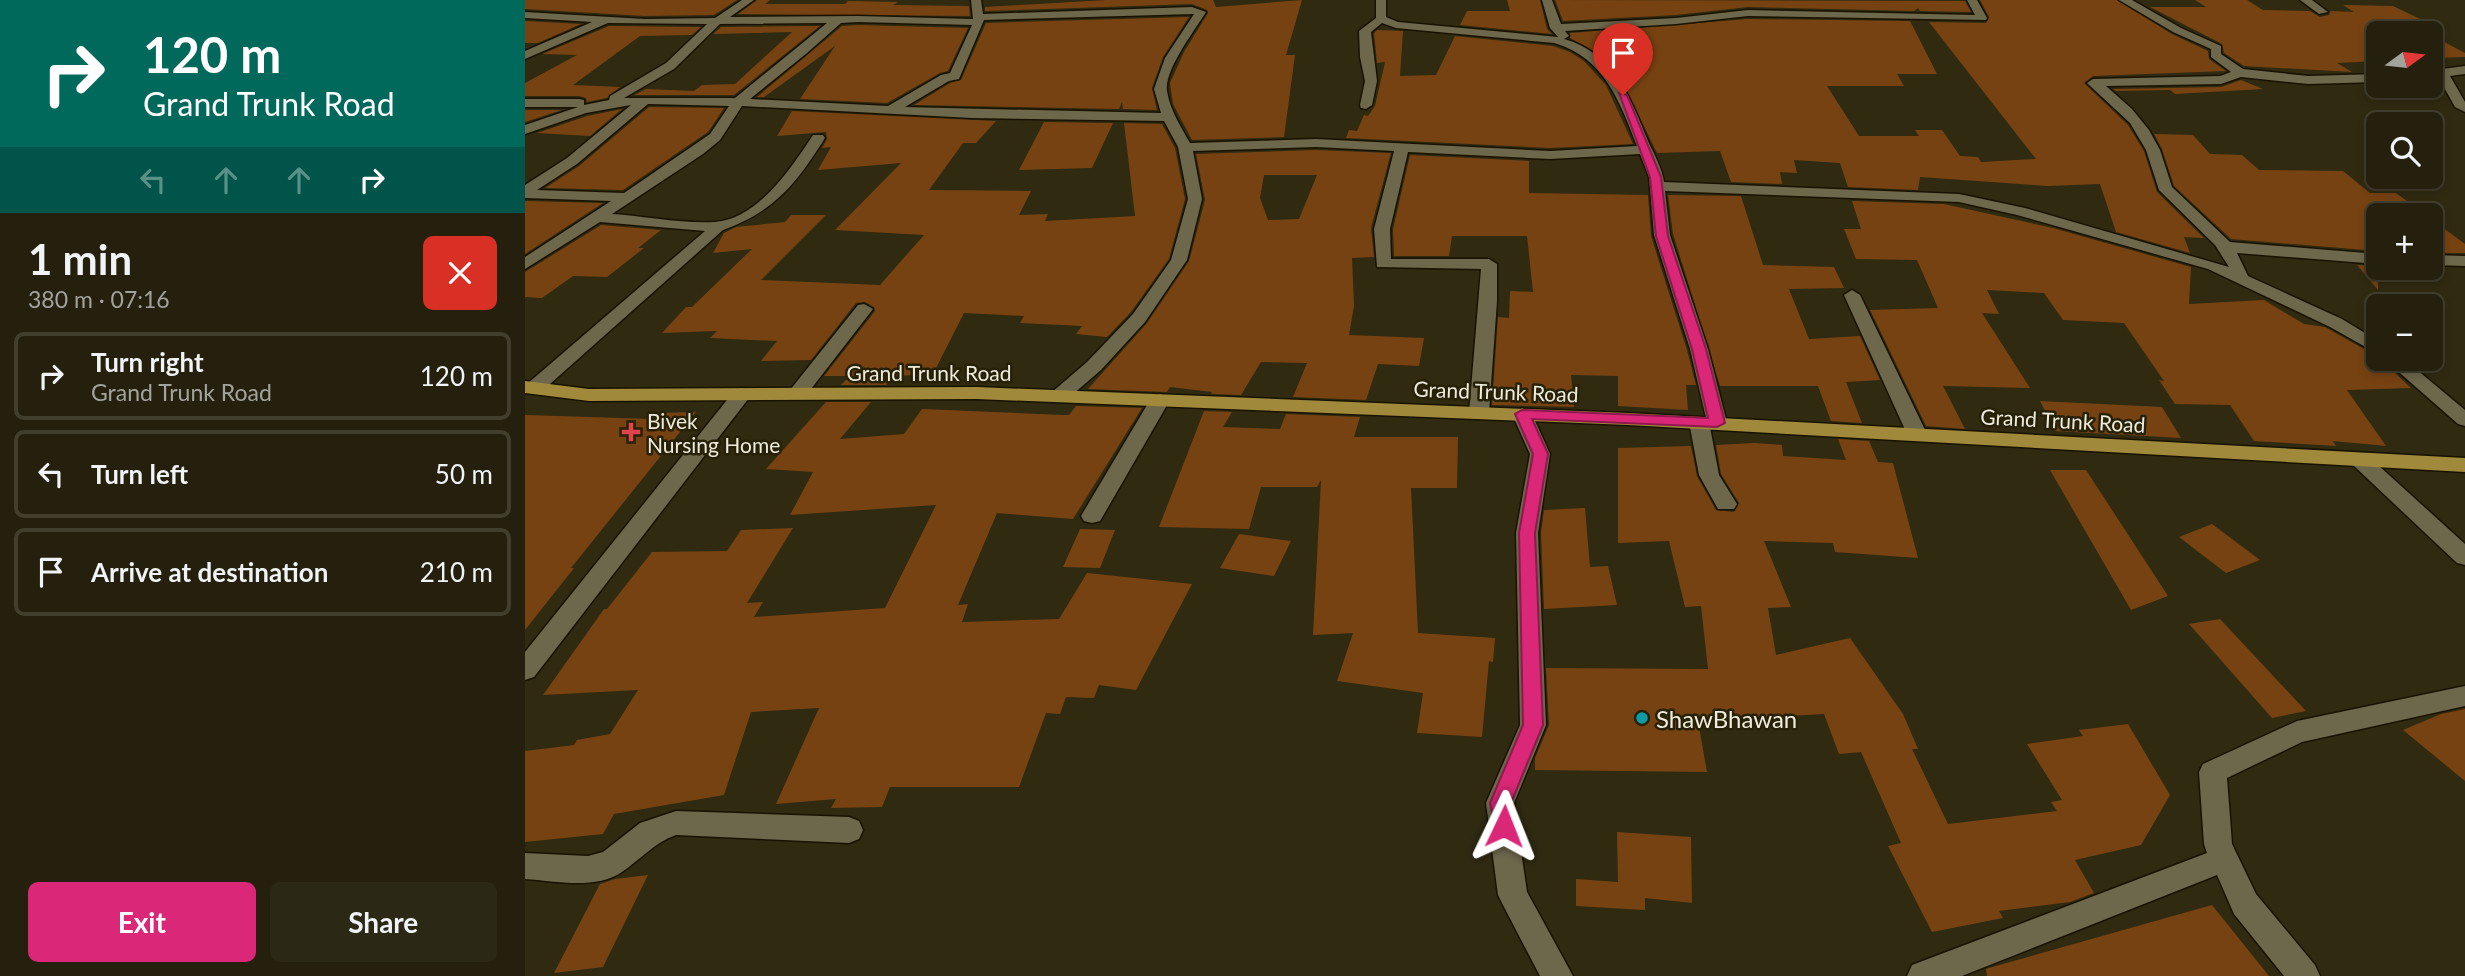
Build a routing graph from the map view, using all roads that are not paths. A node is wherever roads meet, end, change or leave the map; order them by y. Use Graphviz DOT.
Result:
graph roads {
  1 [pos="749,0"];
  2 [pos="976,0"];
  3 [pos="1381,0"];
  4 [pos="1547,0"];
  5 [pos="1753,0"];
  6 [pos="1878,0"];
  7 [pos="1972,0"];
  8 [pos="2124,0"];
  9 [pos="2305,0"];
  10 [pos="2323,12"];
  11 [pos="1762,13"];
  12 [pos="525,15"];
  13 [pos="1890,16"];
  14 [pos="838,19"];
  15 [pos="979,19"];
  16 [pos="1381,19"];
  17 [pos="607,20"];
  18 [pos="716,22"];
  19 [pos="1556,28"];
  20 [pos="1573,45"];
  21 [pos="525,55"];
  22 [pos="2465,70"];
  23 [pos="2443,73"];
  24 [pos="2240,74"];
  25 [pos="2366,78"];
  26 [pos="2443,84"];
  27 [pos="645,100"];
  28 [pos="738,102"];
  29 [pos="525,103"];
  30 [pos="606,103"];
  31 [pos="1366,104"];
  32 [pos="2465,108"];
  33 [pos="892,109"];
  34 [pos="1169,117"];
  35 [pos="525,130"];
  36 [pos="818,138"];
  37 [pos="1185,147"];
  38 [pos="1402,147"];
  39 [pos="1644,150"];
  40 [pos="1657,186"];
  41 [pos="525,192"];
  42 [pos="625,197"];
  43 [pos="598,217"];
  44 [pos="718,227"];
  45 [pos="2227,247"];
  46 [pos="2366,258"];
  47 [pos="2443,260"];
  48 [pos="2465,261"];
  49 [pos="525,264"];
  50 [pos="2241,279"];
  51 [pos="1852,295"];
  52 [pos="865,309"];
  53 [pos="2366,342"];
  54 [pos="2407,371"];
  55 [pos="530,387"];
  56 [pos="742,394"];
  57 [pos="797,394"];
  58 [pos="1058,397"];
  59 [pos="1160,400"];
  60 [pos="1479,413"];
  61 [pos="1522,414"];
  62 [pos="2465,420"];
  63 [pos="1708,422"];
  64 [pos="1917,434"];
  65 [pos="2360,460"];
  66 [pos="2465,465"];
  67 [pos="1726,503"];
  68 [pos="1091,516"];
  69 [pos="2465,557"];
  70 [pos="536,642"];
  71 [pos="525,670"];
  72 [pos="2465,696"];
  73 [pos="849,830"];
  74 [pos="2225,859"];
  75 [pos="525,866"];
  76 [pos="1557,976"];
  77 [pos="1923,976"];
  78 [pos="2304,976"];
  1 -- 18 [label="street"];
  2 -- 15 [label="street"];
  3 -- 16 [label="street"];
  4 -- 19 [label="street"];
  5 -- 11 [label="street"];
  6 -- 13 [label="street"];
  7 -- 13 [label="street"];
  8 -- 24 [label="street"];
  9 -- 10 [label="street"];
  11 -- 13 [label="street"];
  11 -- 19 [label="street"];
  12 -- 17 [label="street"];
  14 -- 15 [label="street"];
  14 -- 18 [label="street"];
  14 -- 28 [label="street"];
  15 -- 33 [label="street"];
  15 -- 34 [label="street"];
  16 -- 20 [label="street"];
  16 -- 31 [label="street"];
  17 -- 18 [label="street"];
  17 -- 21 [label="street"];
  18 -- 30 [label="street"];
  19 -- 20 [label="street"];
  20 -- 39 [label="street"];
  22 -- 23 [label="street"];
  24 -- 25 [label="street"];
  24 -- 45 [label="street"];
  26 -- 32 [label="street"];
  27 -- 28 [label="street"];
  27 -- 30 [label="street"];
  27 -- 41 [label="street"];
  28 -- 33 [label="street"];
  28 -- 42 [label="street"];
  29 -- 30 [label="street"];
  30 -- 35 [label="street"];
  33 -- 34 [label="street"];
  34 -- 37 [label="street"];
  36 -- 44 [label="street"];
  37 -- 38 [label="street"];
  37 -- 58 [label="street"];
  38 -- 39 [label="street"];
  38 -- 60 [label="street"];
  39 -- 40 [label="street"];
  40 -- 50 [label="street"];
  40 -- 63 [label="street"];
  41 -- 42 [label="street"];
  42 -- 43 [label="street"];
  43 -- 44 [label="street"];
  43 -- 49 [label="street"];
  44 -- 55 [label="street"];
  45 -- 46 [label="street"];
  45 -- 50 [label="street"];
  47 -- 48 [label="street"];
  50 -- 53 [label="street"];
  51 -- 64 [label="street"];
  52 -- 57 [label="street"];
  54 -- 62 [label="street"];
  55 -- 56 [label="main road, Grand Trunk Road"];
  56 -- 57 [label="main road, Grand Trunk Road"];
  56 -- 70 [label="street"];
  57 -- 58 [label="main road, Grand Trunk Road"];
  58 -- 59 [label="main road, Grand Trunk Road"];
  59 -- 60 [label="main road, Grand Trunk Road"];
  59 -- 68 [label="street"];
  60 -- 61 [label="main road, Grand Trunk Road"];
  61 -- 63 [label="main road, Grand Trunk Road"];
  61 -- 76 [label="street"];
  63 -- 64 [label="main road, Grand Trunk Road"];
  63 -- 67 [label="street"];
  64 -- 65 [label="main road, Grand Trunk Road"];
  65 -- 66 [label="main road, Grand Trunk Road"];
  65 -- 69 [label="street"];
  70 -- 71 [label="street"];
  72 -- 74 [label="street"];
  73 -- 75 [label="street"];
  74 -- 77 [label="street"];
  74 -- 78 [label="street"];
}
